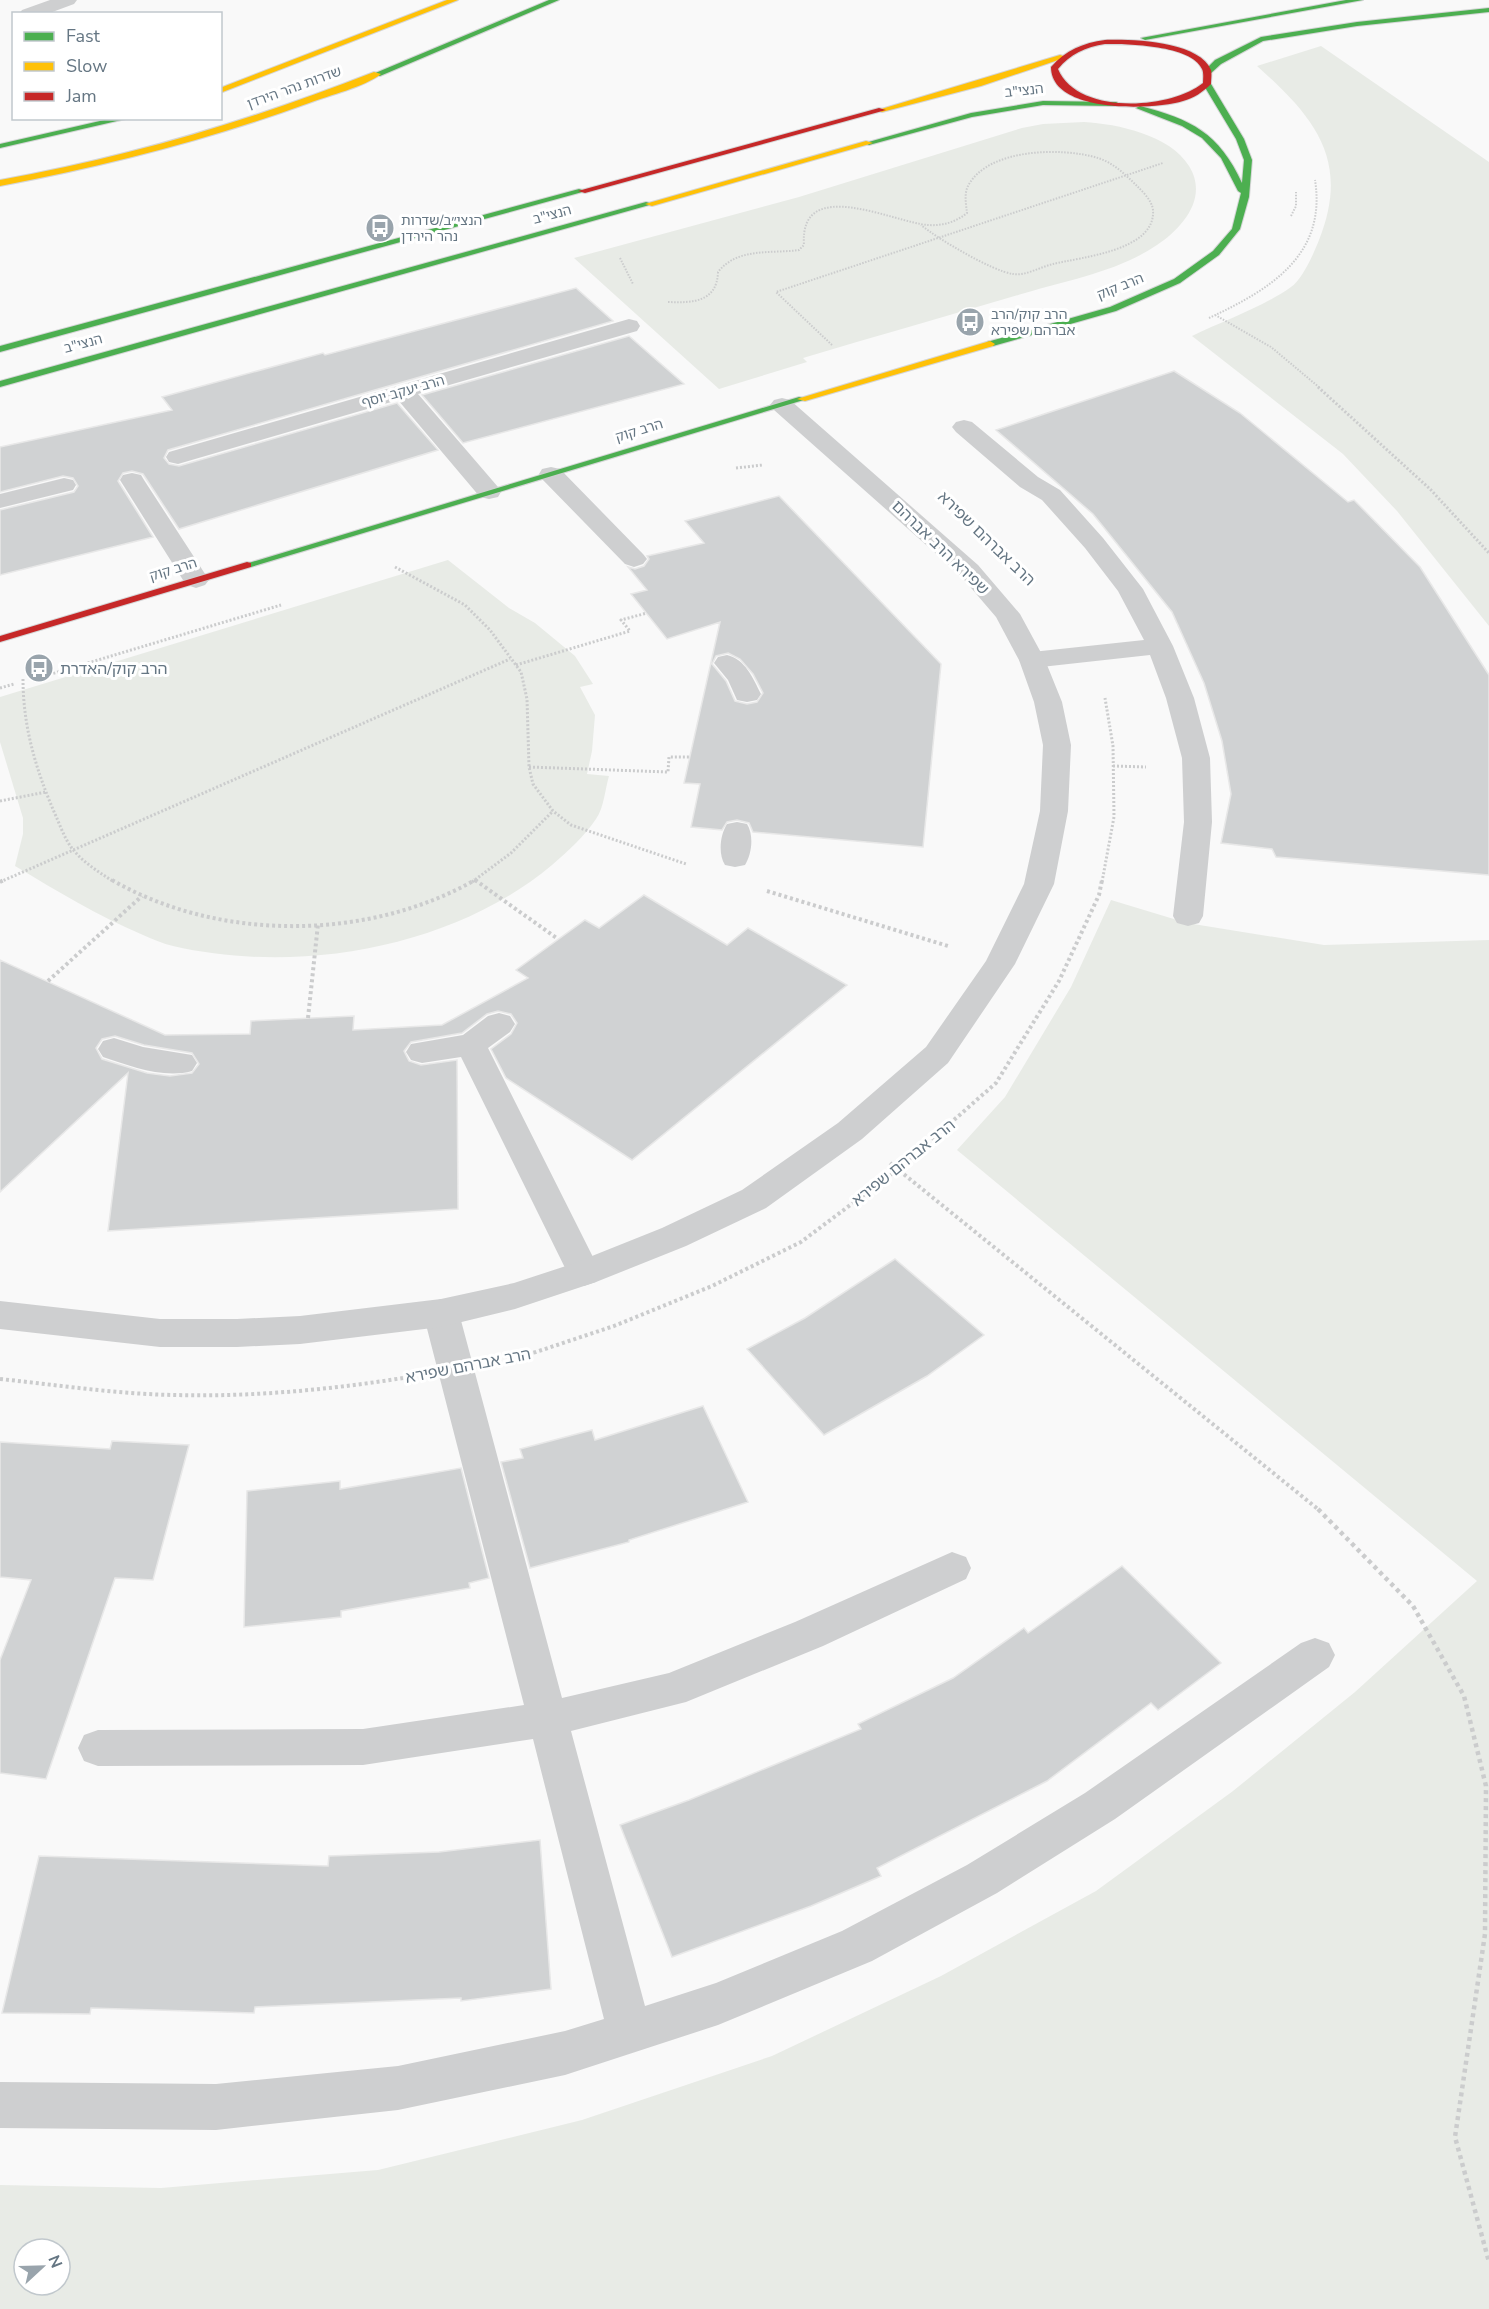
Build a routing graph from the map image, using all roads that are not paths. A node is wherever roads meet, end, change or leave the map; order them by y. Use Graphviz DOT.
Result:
graph roads {
  1 [pos="68,0"];
  2 [pos="454,0"];
  3 [pos="555,0"];
  4 [pos="1359,0"];
  5 [pos="1489,10"];
  6 [pos="34,12"];
  7 [pos="1129,41"];
  8 [pos="1063,57"];
  9 [pos="1207,78"];
  10 [pos="222,90"];
  11 [pos="1120,104"];
  12 [pos="117,120"];
  13 [pos="0,146"];
  14 [pos="0,183"];
  15 [pos="1245,197"];
  16 [pos="629,326"];
  17 [pos="0,349"];
  18 [pos="0,384"];
  19 [pos="403,391"];
  20 [pos="782,405"];
  21 [pos="964,427"];
  22 [pos="178,457"];
  23 [pos="550,474"];
  24 [pos="132,480"];
  25 [pos="64,485"];
  26 [pos="489,492"];
  27 [pos="0,501"];
  28 [pos="634,559"];
  29 [pos="196,580"];
  30 [pos="0,639"];
  31 [pos="1160,646"];
  32 [pos="1032,660"];
  33 [pos="727,663"];
  34 [pos="747,694"];
  35 [pos="1188,916"];
  36 [pos="499,1024"];
  37 [pos="471,1045"];
  38 [pos="114,1049"];
  39 [pos="422,1052"];
  40 [pos="181,1063"];
  41 [pos="584,1273"];
  42 [pos="441,1312"];
  43 [pos="0,1315"];
  44 [pos="952,1568"];
  45 [pos="1315,1655"];
  46 [pos="548,1719"];
  47 [pos="98,1748"];
  48 [pos="630,2033"];
  49 [pos="0,2105"];
  1 -- 6 [label="street"];
  2 -- 10 [label="street, שדרות נהר הירדן"];
  3 -- 14 [label="street, שדרות נהר הירדן"];
  4 -- 7 [label="street"];
  5 -- 9 [label="street"];
  7 -- 8 [label="street, הנצי\"ב"];
  7 -- 9 [label="street, הרב קוק"];
  8 -- 11 [label="street"];
  8 -- 17 [label="street, הנצי\"ב"];
  9 -- 11 [label="street"];
  9 -- 15 [label="street, הרב קוק"];
  11 -- 15 [label="street"];
  11 -- 18 [label="street, הנצי\"ב"];
  12 -- 13 [label="street"];
  15 -- 20 [label="street, הרב קוק"];
  16 -- 19 [label="street, הרב יעקב יוסף"];
  19 -- 22 [label="street, הרב יעקב יוסף"];
  19 -- 26 [label="street"];
  20 -- 23 [label="street, הרב קוק"];
  20 -- 32 [label="street, שפירא הרב אברהם"];
  21 -- 31 [label="street"];
  23 -- 26 [label="street, הרב קוק"];
  23 -- 28 [label="street"];
  24 -- 29 [label="street"];
  25 -- 27 [label="street"];
  26 -- 29 [label="street, הרב קוק"];
  29 -- 30 [label="street, הרב קוק"];
  31 -- 32 [label="street"];
  31 -- 35 [label="street"];
  32 -- 41 [label="street, שפירא הרב אברהם"];
  33 -- 34 [label="street"];
  36 -- 37 [label="street"];
  37 -- 39 [label="street"];
  37 -- 41 [label="street"];
  38 -- 40 [label="street"];
  41 -- 42 [label="street"];
  42 -- 43 [label="street"];
  42 -- 46 [label="street"];
  44 -- 46 [label="street"];
  45 -- 48 [label="street"];
  46 -- 47 [label="street"];
  46 -- 48 [label="street"];
  48 -- 49 [label="street"];
}
